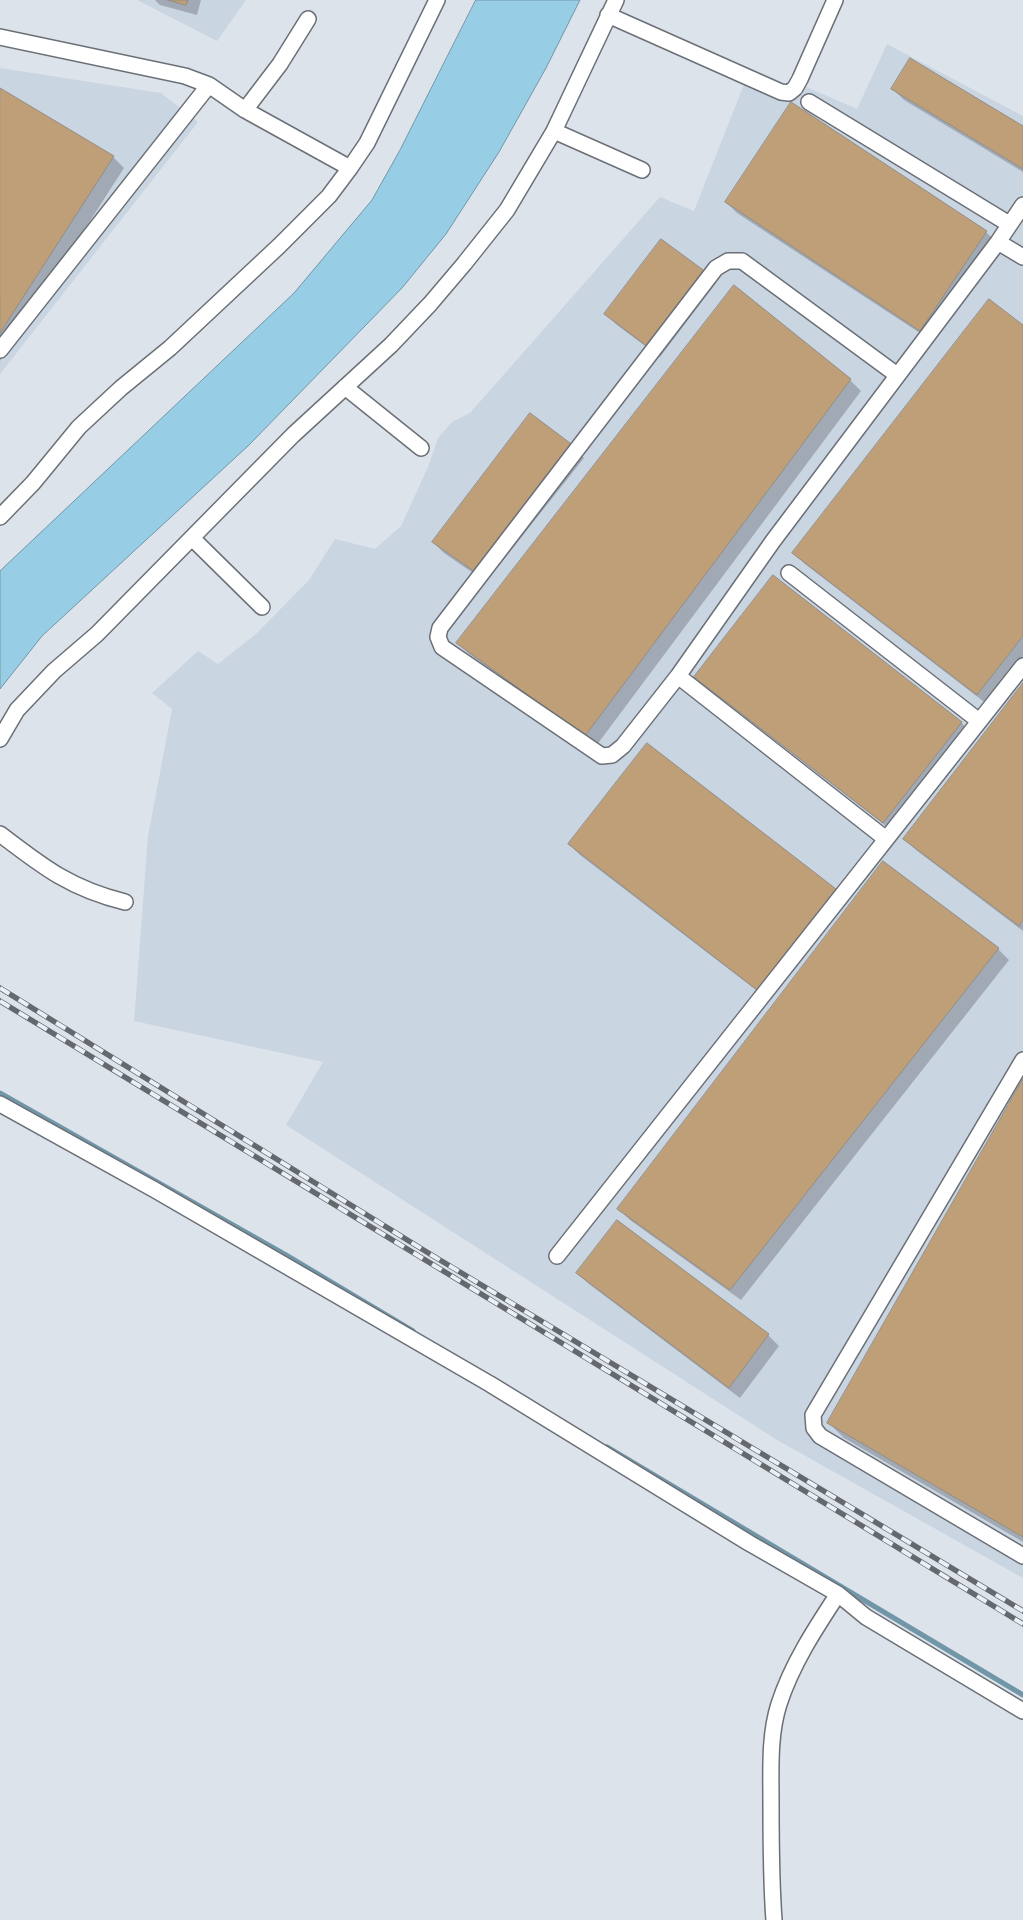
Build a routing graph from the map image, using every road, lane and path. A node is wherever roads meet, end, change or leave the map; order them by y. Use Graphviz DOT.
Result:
graph roads {
  1 [pos="437,0"];
  2 [pos="616,0"];
  3 [pos="832,1"];
  4 [pos="608,15"];
  5 [pos="308,19"];
  6 [pos="0,37"];
  7 [pos="0,42"];
  8 [pos="24,42"];
  9 [pos="208,85"];
  10 [pos="809,102"];
  11 [pos="246,110"];
  12 [pos="554,131"];
  13 [pos="350,168"];
  14 [pos="642,170"];
  15 [pos="1023,205"];
  16 [pos="1009,224"];
  17 [pos="998,242"];
  18 [pos="1023,256"];
  19 [pos="0,350"];
  20 [pos="897,375"];
  21 [pos="345,387"];
  22 [pos="422,448"];
  23 [pos="0,517"];
  24 [pos="192,538"];
  25 [pos="789,573"];
  26 [pos="262,607"];
  27 [pos="1023,666"];
  28 [pos="678,676"];
  29 [pos="979,721"];
  30 [pos="0,739"];
  31 [pos="0,834"];
  32 [pos="886,839"];
  33 [pos="125,902"];
  34 [pos="1023,1060"];
  35 [pos="0,1104"];
  36 [pos="557,1256"];
  37 [pos="1023,1556"];
  38 [pos="838,1594"];
  39 [pos="1023,1711"];
  40 [pos="774,1920"];
  1 -- 13 [label="street"];
  2 -- 4 [label="street"];
  3 -- 4 [label="street"];
  4 -- 12 [label="street"];
  5 -- 11 [label="street"];
  6 -- 8 [label="street"];
  7 -- 8 [label="street"];
  8 -- 9 [label="street"];
  9 -- 11 [label="street"];
  9 -- 19 [label="street"];
  10 -- 16 [label="street"];
  11 -- 13 [label="street"];
  12 -- 14 [label="street"];
  12 -- 21 [label="street"];
  13 -- 23 [label="street"];
  15 -- 16 [label="street"];
  16 -- 17 [label="street"];
  17 -- 18 [label="street"];
  17 -- 20 [label="street"];
  20 -- 28 [label="street"];
  20 -- 28 [label="street"];
  21 -- 22 [label="street"];
  21 -- 24 [label="street"];
  24 -- 26 [label="street"];
  24 -- 30 [label="street"];
  25 -- 29 [label="street"];
  27 -- 29 [label="street"];
  28 -- 32 [label="street"];
  29 -- 32 [label="street"];
  31 -- 33 [label="street"];
  32 -- 36 [label="street"];
  34 -- 37 [label="street"];
  35 -- 38 [label="street"];
  38 -- 39 [label="street"];
  38 -- 40 [label="street"];
}
